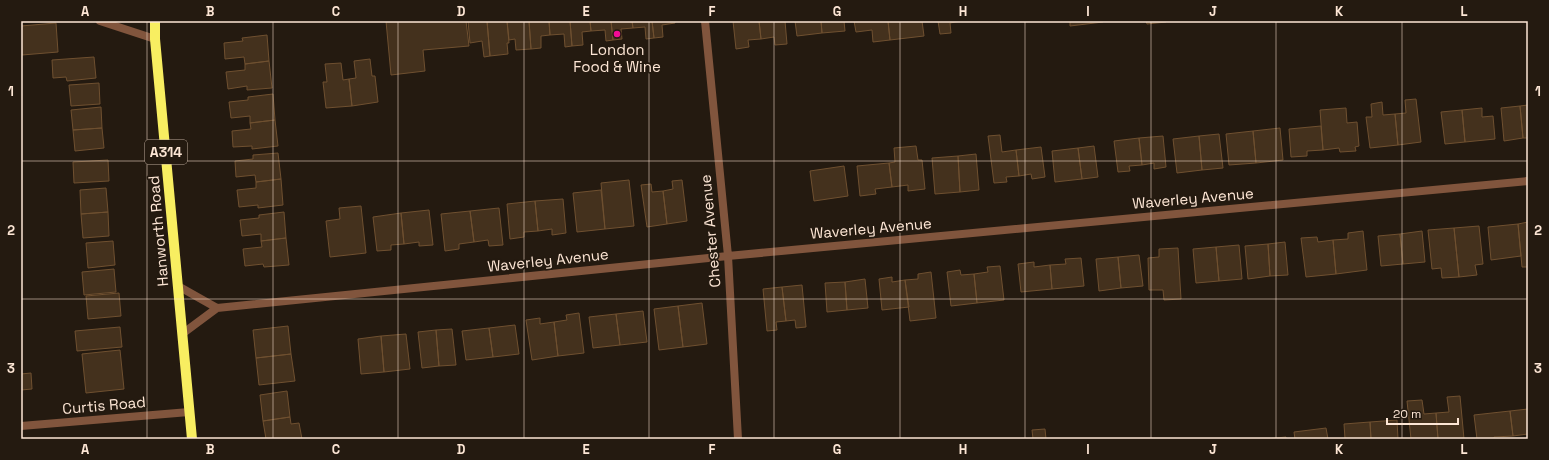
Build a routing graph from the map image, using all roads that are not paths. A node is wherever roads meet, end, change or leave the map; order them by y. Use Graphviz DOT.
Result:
graph roads {
  1 [pos="100,21"];
  2 [pos="155,21"];
  3 [pos="705,21"];
  4 [pos="155,39"];
  5 [pos="1528,181"];
  6 [pos="728,256"];
  7 [pos="178,286"];
  8 [pos="217,308"];
  9 [pos="182,334"];
  10 [pos="189,412"];
  11 [pos="21,426"];
  12 [pos="192,439"];
  13 [pos="738,439"];
  1 -- 4 [label="street"];
  2 -- 4 [label="main road, Hanworth Road / A314"];
  3 -- 6 [label="street, Chester Avenue"];
  4 -- 7 [label="main road, Hanworth Road / A314"];
  5 -- 6 [label="street, Waverley Avenue"];
  6 -- 8 [label="street, Waverley Avenue"];
  6 -- 13 [label="street, Chester Avenue"];
  7 -- 8 [label="street"];
  7 -- 9 [label="main road, Hanworth Road / A314"];
  8 -- 9 [label="street"];
  9 -- 10 [label="main road, Hanworth Road / A314"];
  10 -- 11 [label="street, Curtis Road"];
  10 -- 12 [label="main road, Hanworth Road / A314"];
}
